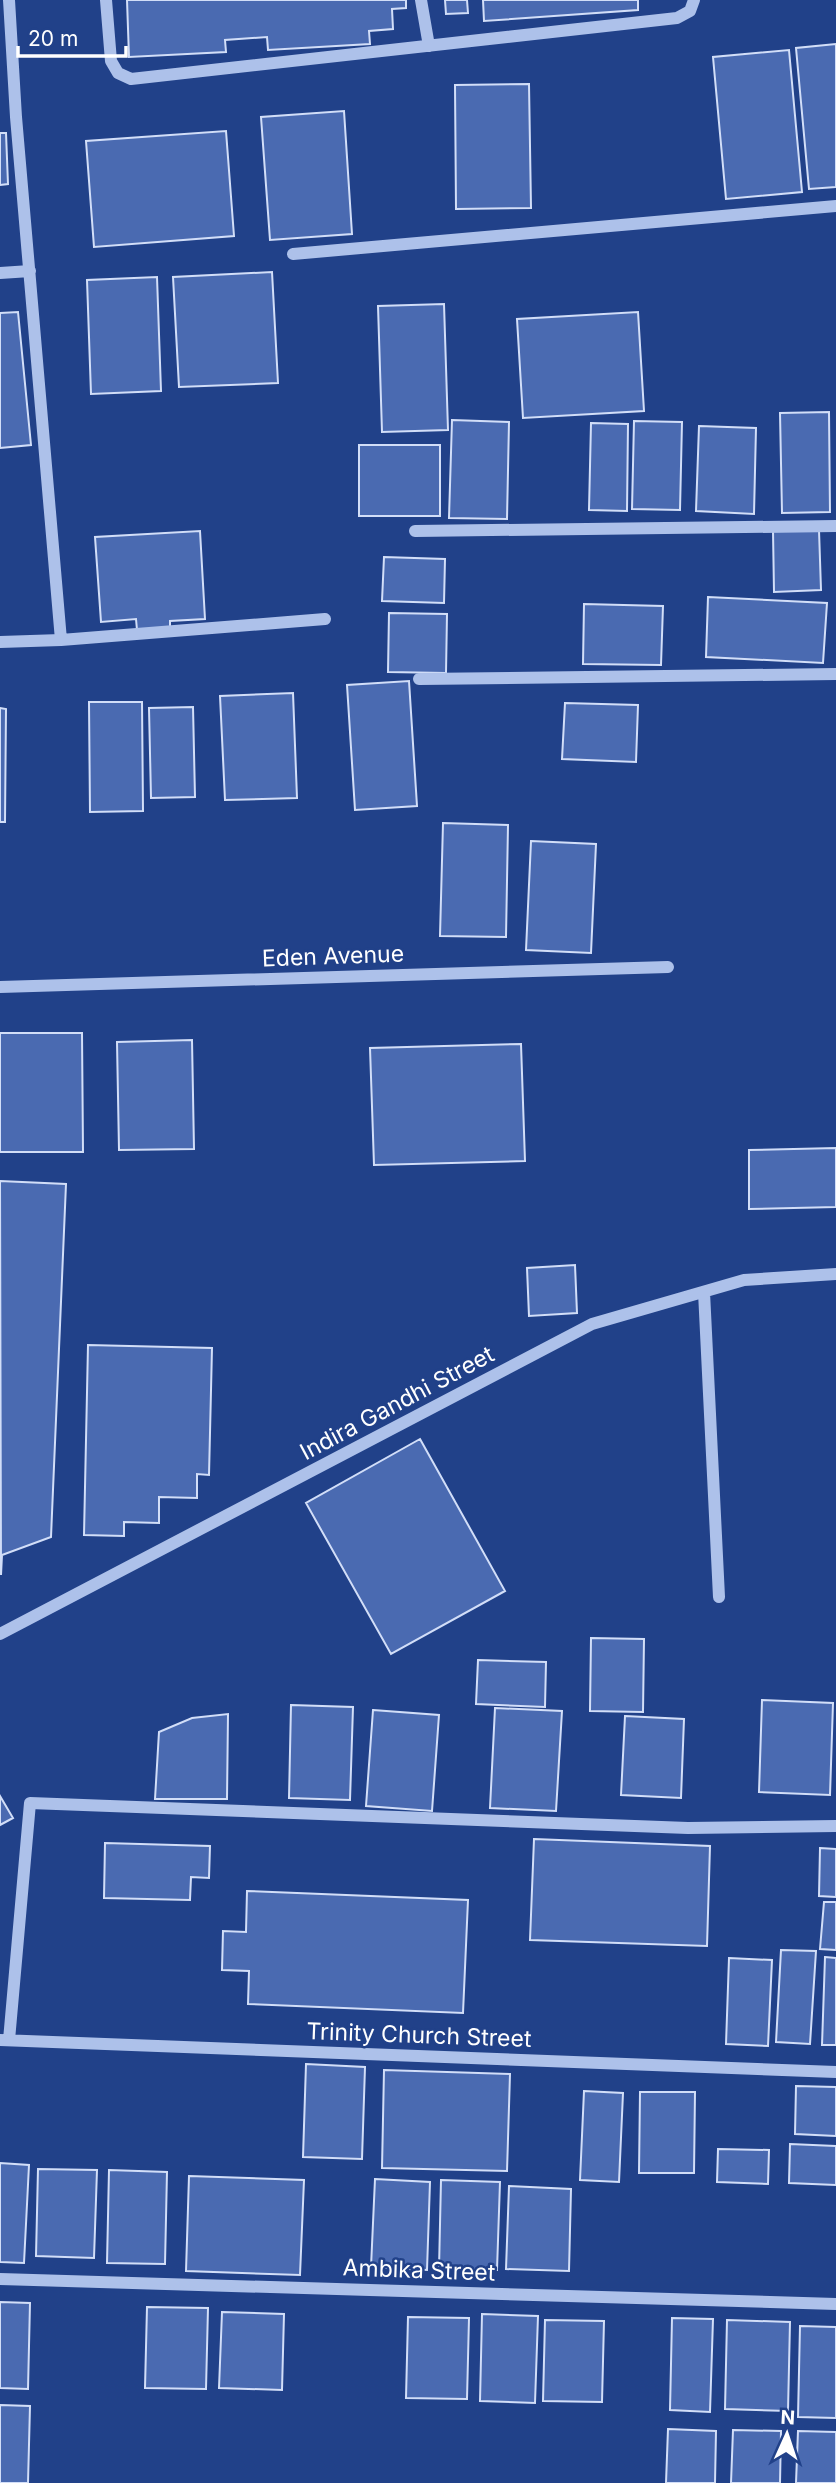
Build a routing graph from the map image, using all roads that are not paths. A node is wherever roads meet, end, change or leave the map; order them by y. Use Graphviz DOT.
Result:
graph roads {
  1 [pos="9,0"];
  2 [pos="106,0"];
  3 [pos="421,0"];
  4 [pos="694,0"];
  5 [pos="429,46"];
  6 [pos="836,206"];
  7 [pos="293,254"];
  8 [pos="30,271"];
  9 [pos="0,273"];
  10 [pos="836,526"];
  11 [pos="415,531"];
  12 [pos="325,619"];
  13 [pos="61,640"];
  14 [pos="0,642"];
  15 [pos="836,674"];
  16 [pos="419,679"];
  17 [pos="668,967"];
  18 [pos="0,986"];
  19 [pos="836,1274"];
  20 [pos="705,1292"];
  21 [pos="719,1597"];
  22 [pos="0,1634"];
  23 [pos="836,1826"];
  24 [pos="5,2040"];
  25 [pos="836,2072"];
  26 [pos="0,2279"];
  27 [pos="836,2304"];
  1 -- 8 [label="street"];
  2 -- 5 [label="street"];
  3 -- 5 [label="street"];
  4 -- 5 [label="street"];
  6 -- 7 [label="street"];
  8 -- 9 [label="street"];
  8 -- 13 [label="street"];
  10 -- 11 [label="street"];
  12 -- 13 [label="street"];
  13 -- 14 [label="street"];
  15 -- 16 [label="street"];
  17 -- 18 [label="street, Eden Avenue"];
  19 -- 20 [label="street, Indira Gandhi Street"];
  20 -- 21 [label="street"];
  20 -- 22 [label="street, Indira Gandhi Street"];
  23 -- 24 [label="street"];
  24 -- 25 [label="street, Trinity Church Street"];
  26 -- 27 [label="street, Ambika Street"];
}
